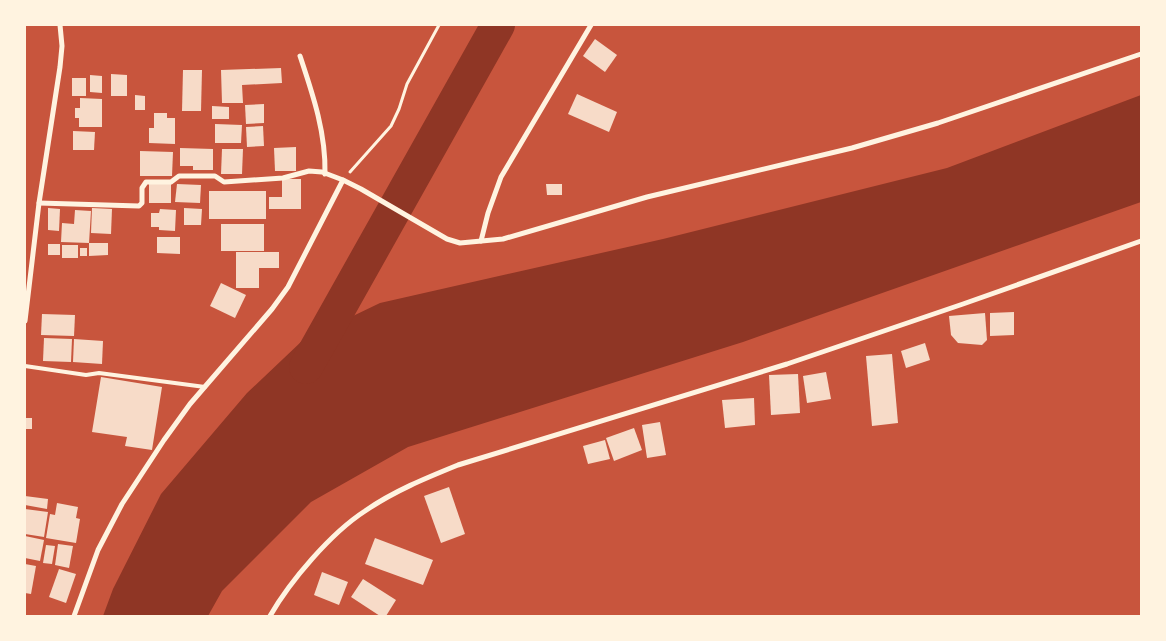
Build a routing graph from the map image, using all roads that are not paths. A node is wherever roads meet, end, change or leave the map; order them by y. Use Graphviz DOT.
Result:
graph roads {
  1 [pos="60,25"];
  2 [pos="591,25"];
  3 [pos="1141,54"];
  4 [pos="300,56"];
  5 [pos="325,174"];
  6 [pos="343,180"];
  7 [pos="40,202"];
  8 [pos="1141,241"];
  9 [pos="481,242"];
  10 [pos="25,321"];
  11 [pos="25,366"];
  12 [pos="205,387"];
  13 [pos="74,616"];
  14 [pos="270,616"];
  1 -- 7 [label="street"];
  2 -- 9 [label="street"];
  3 -- 9 [label="street"];
  4 -- 5 [label="street"];
  5 -- 6 [label="street"];
  5 -- 7 [label="street"];
  6 -- 9 [label="street"];
  6 -- 12 [label="street"];
  7 -- 10 [label="street"];
  8 -- 14 [label="street"];
  11 -- 12 [label="lane"];
  12 -- 13 [label="street"];
}
